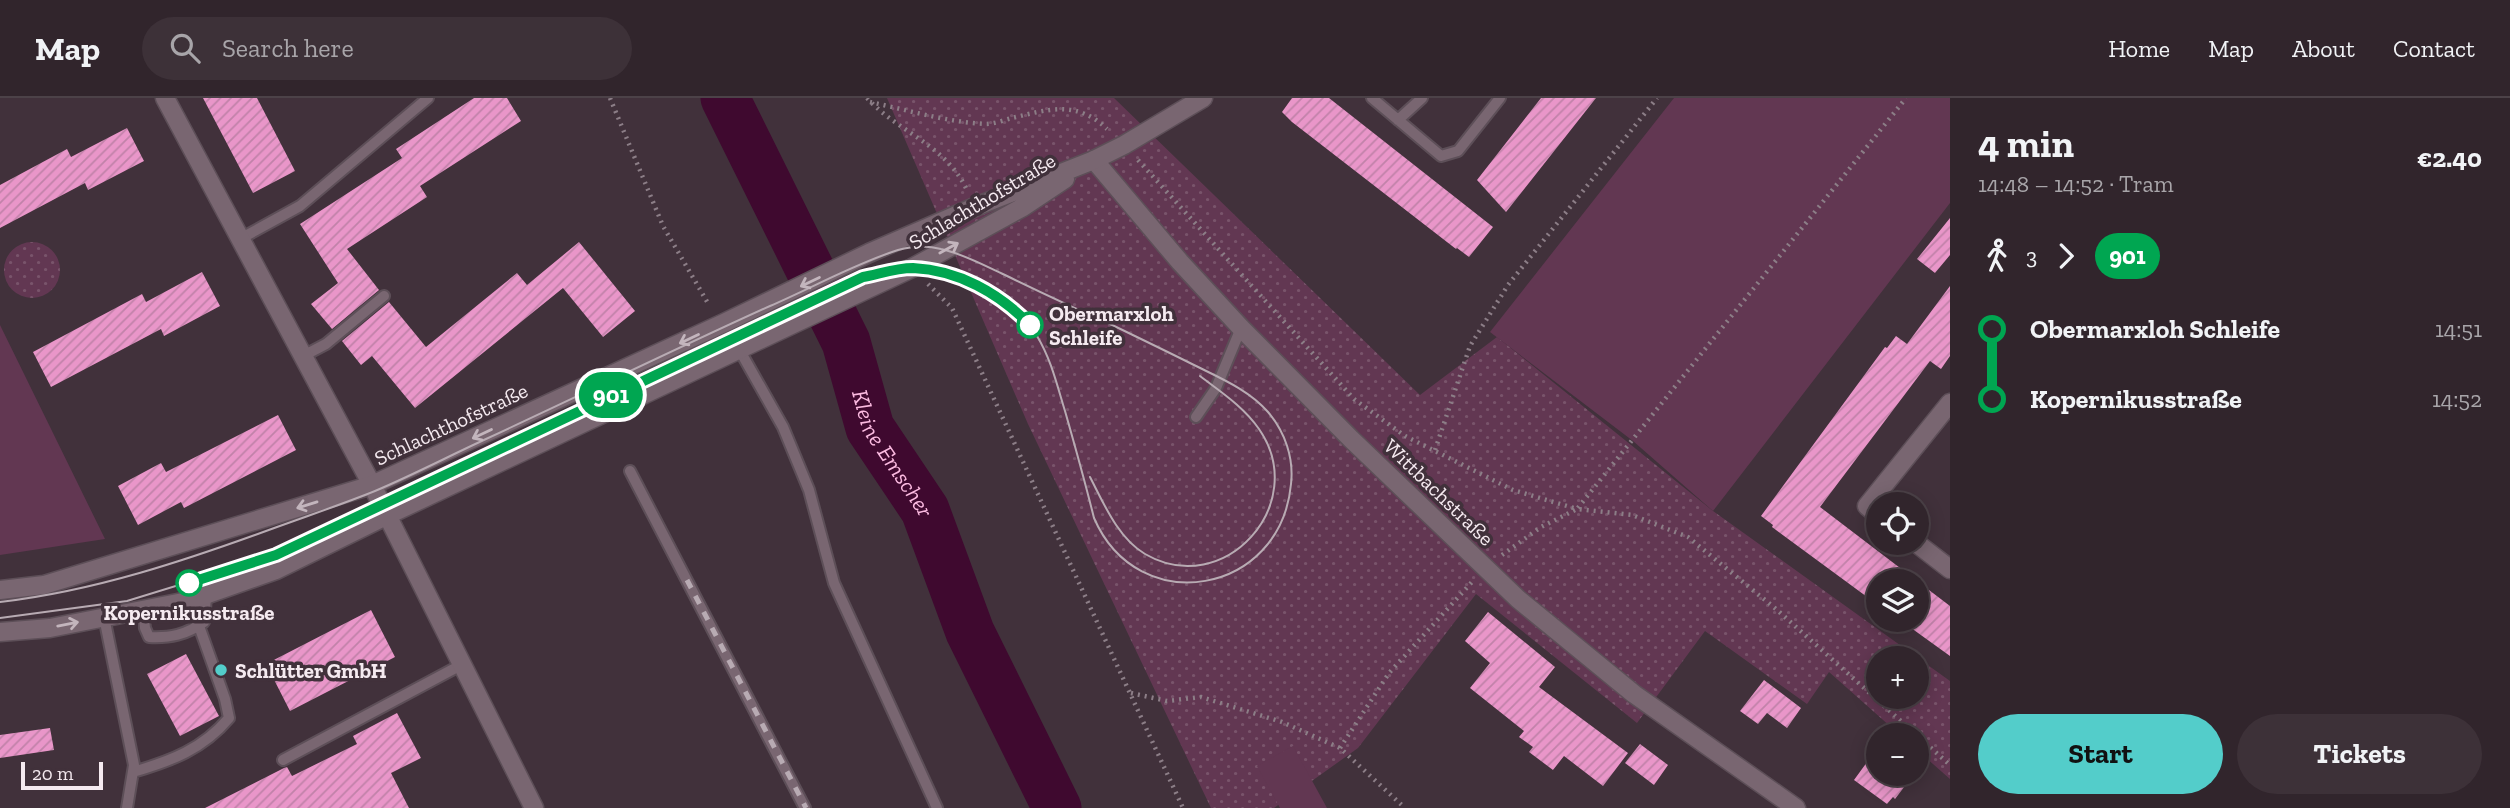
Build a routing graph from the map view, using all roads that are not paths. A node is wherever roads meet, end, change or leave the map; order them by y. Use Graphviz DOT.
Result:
graph roads {
  1 [pos="165,98"];
  2 [pos="428,98"];
  3 [pos="1203,98"];
  4 [pos="1372,98"];
  5 [pos="1422,98"];
  6 [pos="1500,98"];
  7 [pos="1398,120"];
  8 [pos="1094,160"];
  9 [pos="240,239"];
  10 [pos="384,296"];
  11 [pos="1241,328"];
  12 [pos="739,349"];
  13 [pos="303,356"];
  14 [pos="1950,403"];
  15 [pos="1196,417"];
  16 [pos="630,471"];
  17 [pos="372,485"];
  18 [pos="1878,492"];
  19 [pos="388,515"];
  20 [pos="1929,553"];
  21 [pos="1950,569"];
  22 [pos="0,590"];
  23 [pos="206,597"];
  24 [pos="143,610"];
  25 [pos="104,617"];
  26 [pos="199,626"];
  27 [pos="0,632"];
  28 [pos="461,665"];
  29 [pos="283,760"];
  30 [pos="133,772"];
  31 [pos="127,808"];
  32 [pos="534,808"];
  33 [pos="805,808"];
  34 [pos="937,808"];
  35 [pos="1796,808"];
  1 -- 9 [label="street"];
  2 -- 9 [label="lane"];
  3 -- 8 [label="street, Schlachthofstraße"];
  4 -- 7 [label="lane"];
  5 -- 7 [label="lane"];
  6 -- 7 [label="lane"];
  8 -- 11 [label="street, Wittbachstraße"];
  12 -- 8 [label="street, Schlachthofstraße, one-way"];
  8 -- 17 [label="street, Schlachthofstraße, one-way"];
  9 -- 13 [label="street"];
  10 -- 13 [label="lane"];
  11 -- 15 [label="lane"];
  11 -- 35 [label="street, Wittbachstraße"];
  12 -- 19 [label="street, Schlachthofstraße"];
  12 -- 34 [label="lane"];
  13 -- 17 [label="street"];
  14 -- 18 [label="street"];
  16 -- 33 [label="lane"];
  17 -- 19 [label="street"];
  17 -- 22 [label="street, Schlachthofstraße, one-way"];
  19 -- 23 [label="street, Schlachthofstraße"];
  19 -- 28 [label="street"];
  20 -- 21 [label="street"];
  23 -- 24 [label="street, Schlachthofstraße"];
  23 -- 26 [label="lane"];
  24 -- 25 [label="street, Schlachthofstraße"];
  24 -- 26 [label="lane"];
  27 -- 25 [label="street, Schlachthofstraße, one-way"];
  25 -- 30 [label="lane"];
  26 -- 30 [label="lane"];
  28 -- 29 [label="lane"];
  28 -- 32 [label="street"];
  30 -- 31 [label="lane"];
}
